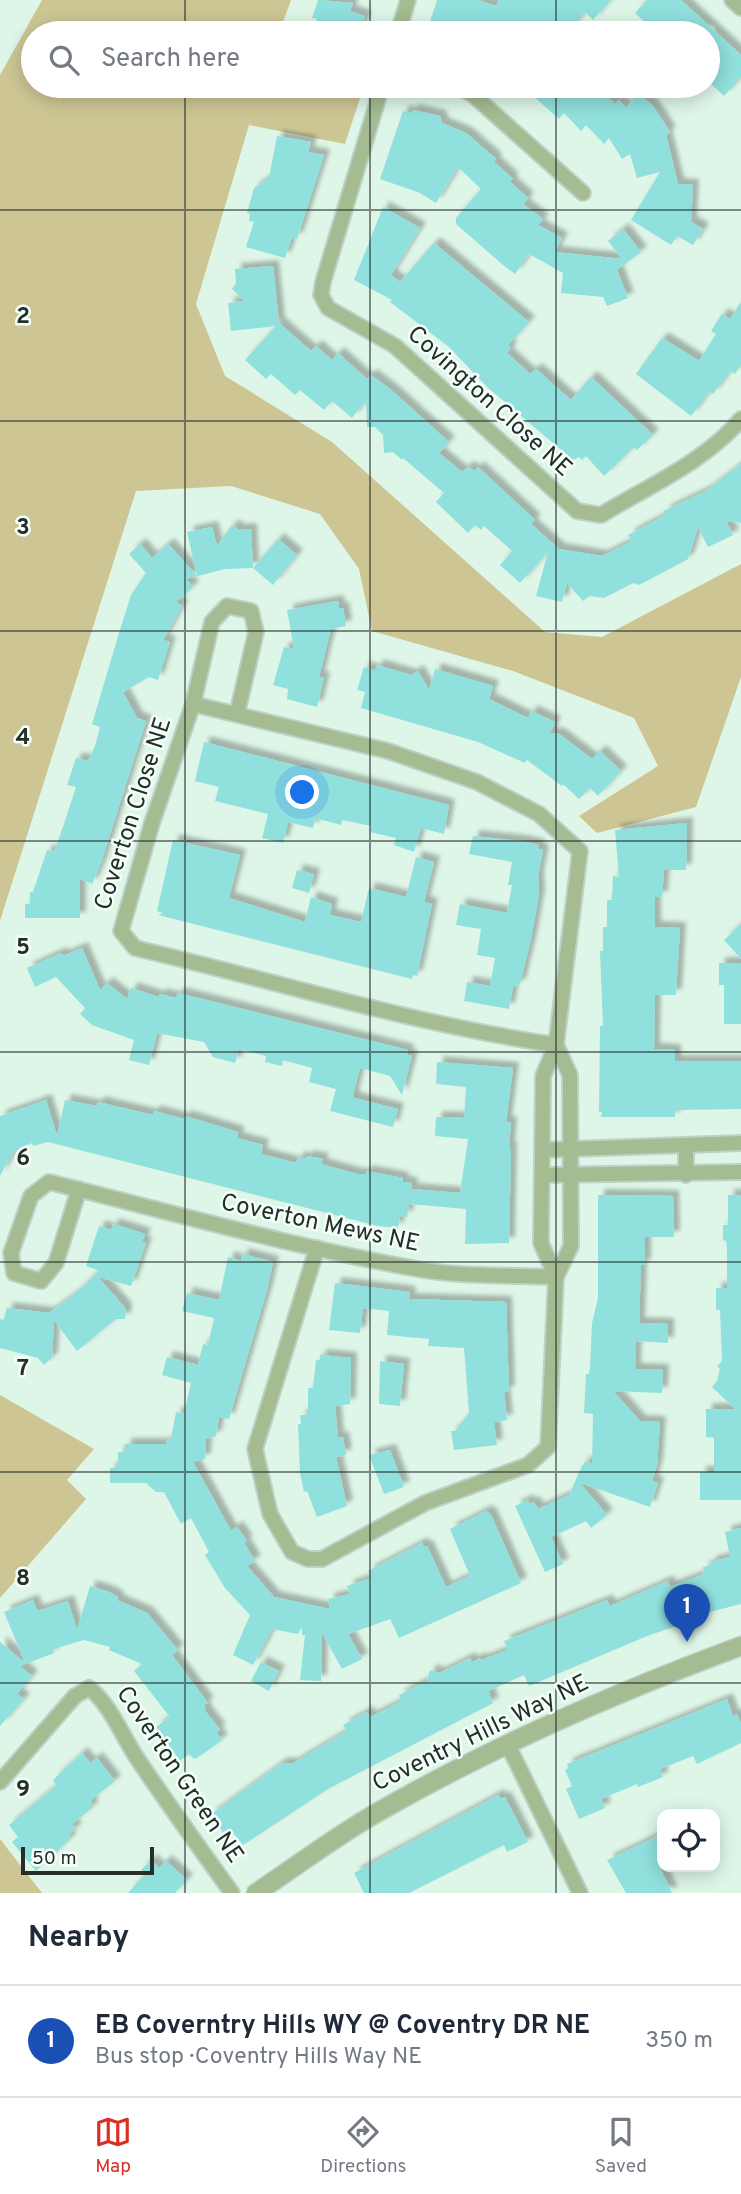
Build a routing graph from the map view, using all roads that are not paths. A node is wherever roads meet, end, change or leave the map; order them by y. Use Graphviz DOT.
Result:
graph roads {
  1 [pos="408,0"];
  2 [pos="732,0"];
  3 [pos="741,8"];
  4 [pos="402,21"];
  5 [pos="378,98"];
  6 [pos="476,98"];
  7 [pos="583,193"];
  8 [pos="741,418"];
  9 [pos="193,704"];
  10 [pos="237,714"];
  11 [pos="556,1045"];
  12 [pos="741,1143"];
  13 [pos="686,1146"];
  14 [pos="571,1148"];
  15 [pos="543,1150"];
  16 [pos="741,1172"];
  17 [pos="544,1175"];
  18 [pos="571,1175"];
  19 [pos="686,1175"];
  20 [pos="79,1189"];
  21 [pos="317,1248"];
  22 [pos="556,1277"];
  23 [pos="741,1646"];
  24 [pos="506,1744"];
  25 [pos="0,1782"];
  26 [pos="232,1893"];
  27 [pos="256,1893"];
  28 [pos="580,1893"];
  1 -- 4 [label="street"];
  2 -- 3 [label="street"];
  5 -- 8 [label="street, Covington Close NE"];
  6 -- 7 [label="street"];
  9 -- 10 [label="street, Coverton Close NE"];
  9 -- 10 [label="street"];
  9 -- 11 [label="street, Coverton Close NE"];
  10 -- 11 [label="street, Coverton Close NE"];
  11 -- 14 [label="street"];
  11 -- 15 [label="street, Coverton Close NE"];
  12 -- 13 [label="street"];
  13 -- 14 [label="street"];
  13 -- 19 [label="street"];
  14 -- 15 [label="street"];
  14 -- 18 [label="street"];
  15 -- 17 [label="street, Coverton Close NE"];
  16 -- 19 [label="street"];
  17 -- 18 [label="street"];
  17 -- 22 [label="street, Coverton Close NE"];
  18 -- 19 [label="street"];
  18 -- 22 [label="street"];
  20 -- 20 [label="street, Coverton Mews NE"];
  20 -- 21 [label="street, Coverton Mews NE"];
  21 -- 22 [label="street, Coverton Mews NE"];
  21 -- 22 [label="street"];
  23 -- 24 [label="street, Coventry Hills Way NE"];
  24 -- 27 [label="street, Coventry Hills Way NE"];
  24 -- 28 [label="street"];
  25 -- 26 [label="street, Coverton Green NE"];
}
